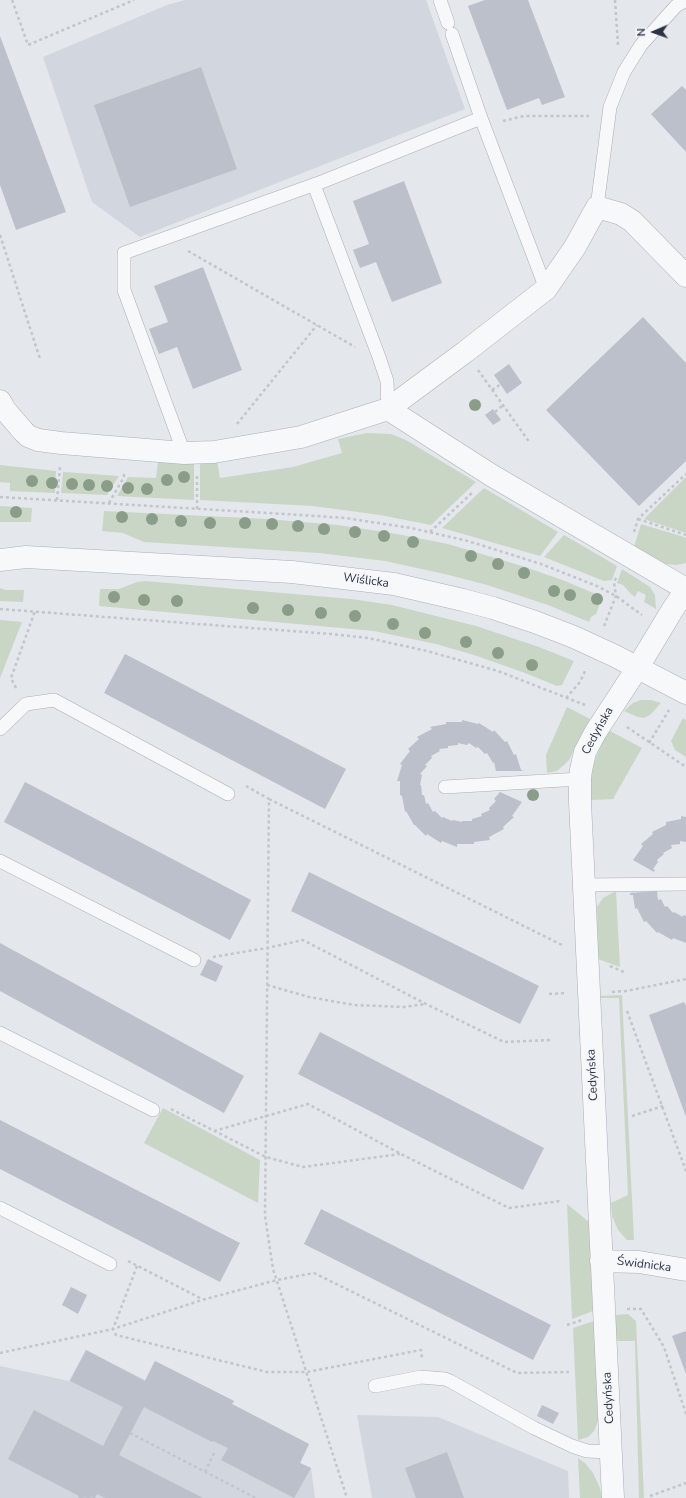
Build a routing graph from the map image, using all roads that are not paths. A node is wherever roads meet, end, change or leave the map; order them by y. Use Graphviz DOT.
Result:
graph roads {
  1 [pos="440,0"];
  2 [pos="686,0"];
  3 [pos="481,118"];
  4 [pos="314,185"];
  5 [pos="597,207"];
  6 [pos="686,276"];
  7 [pos="546,289"];
  8 [pos="0,401"];
  9 [pos="388,408"];
  10 [pos="184,453"];
  11 [pos="0,550"];
  12 [pos="26,556"];
  13 [pos="0,560"];
  14 [pos="686,590"];
  15 [pos="638,667"];
  16 [pos="686,693"];
  17 [pos="0,730"];
  18 [pos="580,779"];
  19 [pos="445,787"];
  20 [pos="228,794"];
  21 [pos="0,861"];
  22 [pos="686,884"];
  23 [pos="584,885"];
  24 [pos="194,960"];
  25 [pos="0,1033"];
  26 [pos="153,1110"];
  27 [pos="0,1208"];
  28 [pos="601,1261"];
  29 [pos="110,1264"];
  30 [pos="686,1270"];
  31 [pos="376,1386"];
  32 [pos="611,1452"];
  33 [pos="613,1498"];
  1 -- 3 [label="lane"];
  2 -- 5 [label="lane"];
  3 -- 4 [label="lane"];
  3 -- 7 [label="lane"];
  4 -- 9 [label="lane"];
  4 -- 10 [label="lane"];
  5 -- 6 [label="street"];
  5 -- 7 [label="street"];
  7 -- 9 [label="street"];
  8 -- 10 [label="street"];
  9 -- 10 [label="street"];
  9 -- 14 [label="street"];
  11 -- 12 [label="street, Wiślicka"];
  12 -- 13 [label="street, Wiślicka"];
  12 -- 15 [label="street, Wiślicka"];
  14 -- 15 [label="street, Cedyńska"];
  15 -- 16 [label="street, Wiślicka"];
  15 -- 18 [label="street, Cedyńska"];
  17 -- 20 [label="lane"];
  18 -- 19 [label="lane"];
  18 -- 23 [label="street, Cedyńska"];
  21 -- 24 [label="lane"];
  22 -- 23 [label="lane"];
  23 -- 28 [label="street, Cedyńska"];
  25 -- 26 [label="lane"];
  27 -- 29 [label="lane"];
  28 -- 30 [label="street, Świdnicka"];
  28 -- 32 [label="street, Cedyńska"];
  31 -- 32 [label="lane"];
  32 -- 33 [label="street, Cedyńska"];
}
